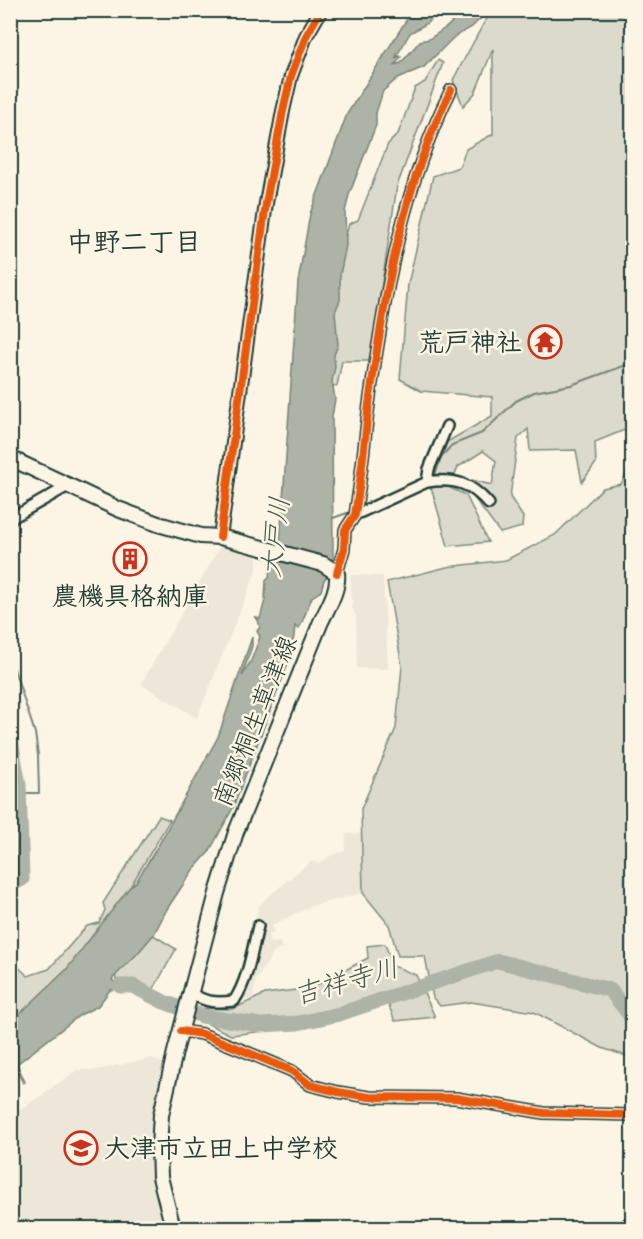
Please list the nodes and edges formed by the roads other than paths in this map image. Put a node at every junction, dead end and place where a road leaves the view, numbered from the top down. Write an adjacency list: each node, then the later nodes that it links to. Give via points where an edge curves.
1 (321, 10): 10 (street, via 298,56 283,111 266,203)
2 (452, 90): 8 (street, via 436,121 401,222 371,391)
3 (447, 426): 5 (street)
4 (10, 458): 6 (main road)
5 (427, 482): 7 (street, via 462,483 478,491); 8 (street)
6 (68, 486): 9 (street); 10 (main road, via 158,524)
7 (489, 504)
8 (356, 512): 11 (street, via 345,531 344,549)
9 (10, 519)
10 (220, 537): 11 (main road)
11 (334, 570): 13 (main road, 南郷桐生草津線, via 338,582 335,591 236,832)
12 (258, 926): 13 (street, via 234,1001 203,1001)
13 (190, 995): 14 (main road, 南郷桐生草津線)
14 (181, 1031): 15 (street, via 202,1034 292,1071 310,1084 338,1092 369,1097 456,1098 544,1113); 17 (main road, 南郷桐生草津線, via 161,1115 159,1147 160,1176)
15 (633, 1115)
16 (633, 1220): 18 (street)
17 (173, 1228)
18 (623, 1228)

